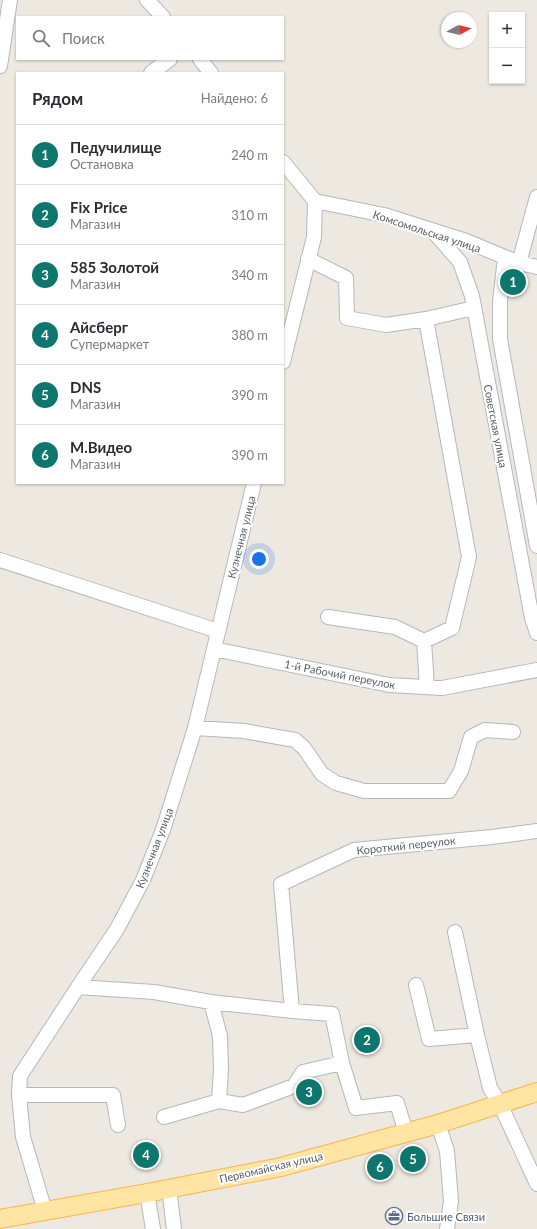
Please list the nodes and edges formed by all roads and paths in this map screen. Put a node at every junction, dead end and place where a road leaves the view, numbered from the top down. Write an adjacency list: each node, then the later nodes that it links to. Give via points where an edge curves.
1 (10, 0): 6 (street)
2 (147, 0): 3 (street)
3 (162, 16)
4 (169, 60): 7 (street)
5 (201, 60): 8 (street)
6 (0, 66)
7 (152, 72)
8 (210, 72)
9 (284, 163): 11 (street)
10 (537, 197): 15 (street)
11 (315, 201): 12 (street, Комсомольская улица, via 384,216); 14 (street, via 314,237)
12 (432, 230): 13 (street, Комсомольская улица); 17 (street, Советская улица, via 460,262)
13 (505, 258): 15 (street, Комсомольская улица); 21 (street, Советская улица, via 500,301 500,339)
14 (308, 259): 18 (street, via 346,278 347,318 386,325); 19 (street)
15 (519, 263): 16 (street, Комсомольская улица)
16 (537, 267)
17 (474, 308): 18 (street); 25 (street, Советская улица, via 532,618)
18 (426, 319): 26 (street, via 469,557 452,628)
19 (284, 358)
20 (254, 484): 24 (street, Кузнечная улица)
21 (537, 546)
22 (0, 560): 24 (street)
23 (328, 618): 26 (street, via 395,627)
24 (218, 631): 27 (street, Кузнечная улица)
25 (537, 633)
26 (424, 641): 29 (street)
27 (214, 649): 29 (street, 1-й Рабочий переулок, via 388,685); 30 (street, Кузнечная улица)
28 (537, 670): 29 (street, 1-й Рабочий переулок, via 442,688)
29 (427, 687)
30 (194, 728): 31 (street, via 244,731 295,740 304,748 322,774 336,783 364,791 449,791 461,771 471,737 485,730); 35 (street, Кузнечная улица, via 162,830 143,880 117,930)
31 (513, 732)
32 (537, 831): 37 (street, Короткий переулок, via 354,850 281,884)
33 (455, 932): 38 (street)
34 (416, 985): 38 (street, via 429,1039)
35 (78, 987): 36 (street, via 154,992); 41 (street, Кузнечная улица, via 20,1076)
36 (211, 1002): 37 (street); 42 (street, via 220,1036)
37 (292, 1011): 39 (street, via 332,1014)
38 (477, 1035): 43 (street, via 490,1088)
39 (342, 1063): 42 (street, via 302,1072 294,1086 242,1105); 47 (street, via 356,1108 397,1103)
40 (537, 1092): 43 (main road, Первомайская улица)
41 (19, 1094): 46 (street, via 113,1094); 51 (street, Кузнечная улица, via 23,1137)
42 (220, 1101): 44 (street)
43 (500, 1104): 45 (main road, Первомайская улица); 48 (street)
44 (164, 1117)
45 (438, 1124): 47 (main road, Первомайская улица); 55 (street, via 447,1151 451,1202)
46 (118, 1126)
47 (406, 1133): 49 (main road, Первомайская улица, via 282,1167)
48 (537, 1184)
49 (169, 1188): 50 (main road, Первомайская улица); 54 (street)
50 (147, 1193): 51 (main road, Первомайская улица); 53 (street)
51 (45, 1211): 52 (main road, Первомайская улица)
52 (0, 1219)
53 (153, 1229)
54 (174, 1229)
55 (447, 1229)

